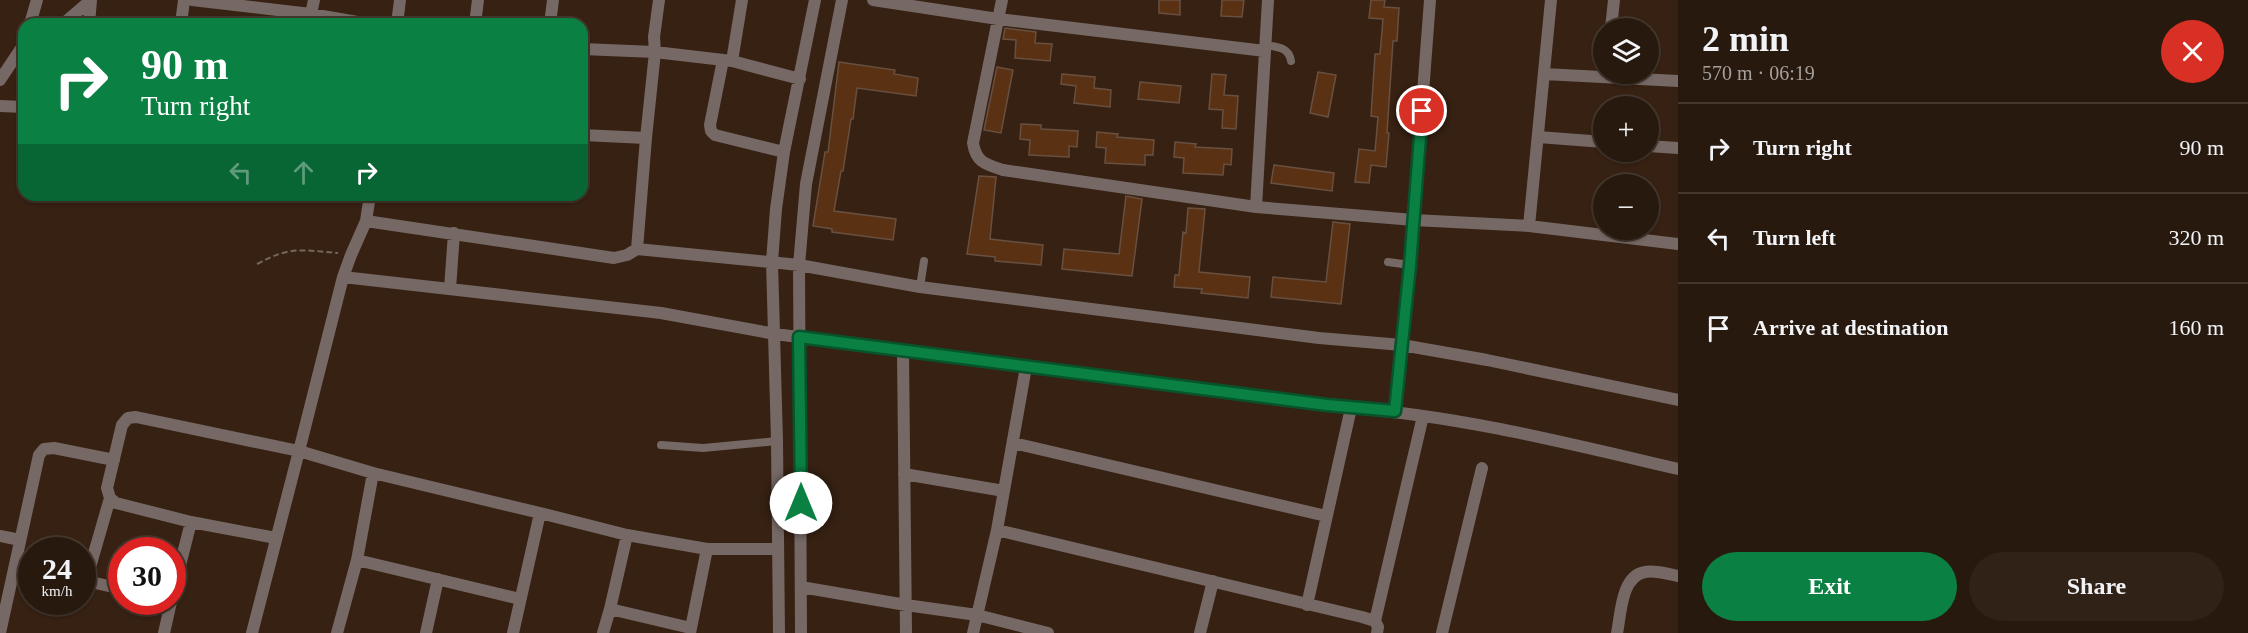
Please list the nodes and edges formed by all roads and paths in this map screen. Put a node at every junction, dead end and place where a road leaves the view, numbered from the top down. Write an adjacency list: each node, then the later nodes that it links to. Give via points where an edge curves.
1 (37, 0): 20 (street)
2 (91, 0): 21 (street); 22 (street)
3 (184, 0): 23 (street)
4 (192, 0): 19 (street)
5 (314, 0): 19 (street)
6 (400, 0): 25 (street)
7 (478, 0): 26 (street)
8 (553, 0): 27 (street)
9 (659, 0): 32 (street)
10 (742, 0): 34 (street)
11 (815, 0): 38 (street)
12 (842, 0): 64 (street, via 806,184)
13 (873, 0): 29 (street)
14 (1002, 0): 29 (street)
15 (1268, 0): 30 (street)
16 (1430, 0): 53 (street)
17 (1551, 0): 36 (street)
18 (1614, 0): 28 (street)
19 (311, 14): 24 (street)
20 (32, 18)
21 (70, 18)
22 (90, 18)
23 (182, 18)
24 (334, 18)
25 (397, 18)
26 (476, 18)
27 (551, 18)
28 (1612, 18)
29 (998, 19): 30 (street, via 1137,41); 52 (street, via 973,142 975,155 986,165)
30 (1265, 48): 35 (lane, via 1286,49); 52 (street)
31 (588, 49): 32 (street)
32 (655, 52): 34 (street); 46 (street)
33 (18, 53): 40 (street)
34 (728, 60): 38 (street); 50 (street, via 711,131)
35 (1291, 61)
36 (1544, 74): 37 (street); 45 (street)
37 (1593, 75)
38 (800, 79): 50 (street)
39 (1659, 79): 41 (street)
40 (0, 80)
41 (1678, 81)
42 (0, 106): 43 (street)
43 (18, 107)
44 (588, 135): 46 (street)
45 (1538, 137): 47 (street); 55 (street)
46 (645, 138): 58 (street)
47 (1593, 141)
48 (1659, 147): 49 (street)
49 (1678, 148)
50 (784, 153): 61 (street)
51 (369, 201): 54 (street)
52 (1256, 207): 53 (street)
53 (1414, 220): 55 (street); 65 (street)
54 (366, 221): 56 (street); 59 (street)
55 (1529, 226): 57 (street)
56 (454, 233): 58 (street, via 614,258); 68 (street)
57 (1678, 244)
58 (637, 249): 61 (street)
59 (351, 255): 63 (path, via 294,249); 66 (street)
60 (924, 261): 67 (lane)
61 (772, 262): 64 (street); 69 (street)
62 (1388, 262): 65 (lane)
63 (257, 264)
64 (799, 265): 67 (street); 70 (street)
65 (1410, 265): 71 (street)
66 (344, 277): 68 (street); 81 (street)
67 (920, 287): 71 (street)
68 (450, 289): 69 (street, via 661,313)
69 (775, 334): 70 (street); 78 (street)
70 (799, 337): 72 (street); 109 (street)
71 (1402, 345): 74 (street); 76 (street)
72 (903, 352): 73 (street); 86 (street)
73 (1026, 367): 75 (street); 79 (street)
74 (1678, 400)
75 (1351, 408): 76 (street); 90 (street)
76 (1395, 411): 77 (street)
77 (1423, 416): 84 (street); 116 (street)
78 (777, 441): 80 (lane, via 703,448); 101 (street)
79 (1013, 443): 87 (street); 90 (street)
80 (661, 445)
81 (299, 451): 82 (street, via 136,417 128,418 122,425); 85 (street); 96 (street)
82 (114, 460): 88 (street, via 107,488); 95 (street, via 44,449 39,455)
83 (1482, 468): 131 (street)
84 (1678, 469)
85 (373, 473): 89 (street); 103 (street)
86 (904, 474): 87 (street); 111 (street)
87 (1004, 491): 92 (street)
88 (110, 498): 91 (street, via 116,503); 99 (street)
89 (540, 513): 93 (street); 110 (street)
90 (1326, 516): 112 (street)
91 (191, 522): 96 (street); 98 (street)
92 (997, 530): 108 (street); 115 (street)
93 (627, 535): 100 (street); 113 (street)
94 (0, 536): 97 (street)
95 (21, 537)
96 (276, 538): 118 (street)
97 (18, 540)
98 (186, 542)
99 (96, 543)
100 (707, 549): 101 (street); 117 (street)
101 (777, 549): 125 (street)
102 (18, 550): 104 (street)
103 (357, 560): 107 (street); 121 (street)
104 (15, 565): 105 (street); 119 (street)
105 (18, 566)
106 (1678, 576): 132 (street, via 1646,571 1633,576 1626,587)
107 (438, 579): 110 (street); 122 (street)
108 (1212, 581): 112 (street); 130 (street)
109 (801, 587): 111 (street); 126 (street)
110 (520, 599): 123 (street)
111 (906, 605): 115 (street); 127 (street)
112 (1307, 605): 116 (street)
113 (610, 609): 117 (street); 124 (street)
114 (168, 615): 120 (street)
115 (977, 615): 128 (street); 129 (street)
116 (1376, 627)
117 (690, 631)
118 (255, 632)
119 (0, 633)
120 (164, 633)
121 (337, 633)
122 (426, 633)
123 (513, 633)
124 (603, 633)
125 (779, 633)
126 (801, 633)
127 (906, 633)
128 (973, 633)
129 (1048, 633)
130 (1200, 633)
131 (1442, 633)
132 (1617, 633)

